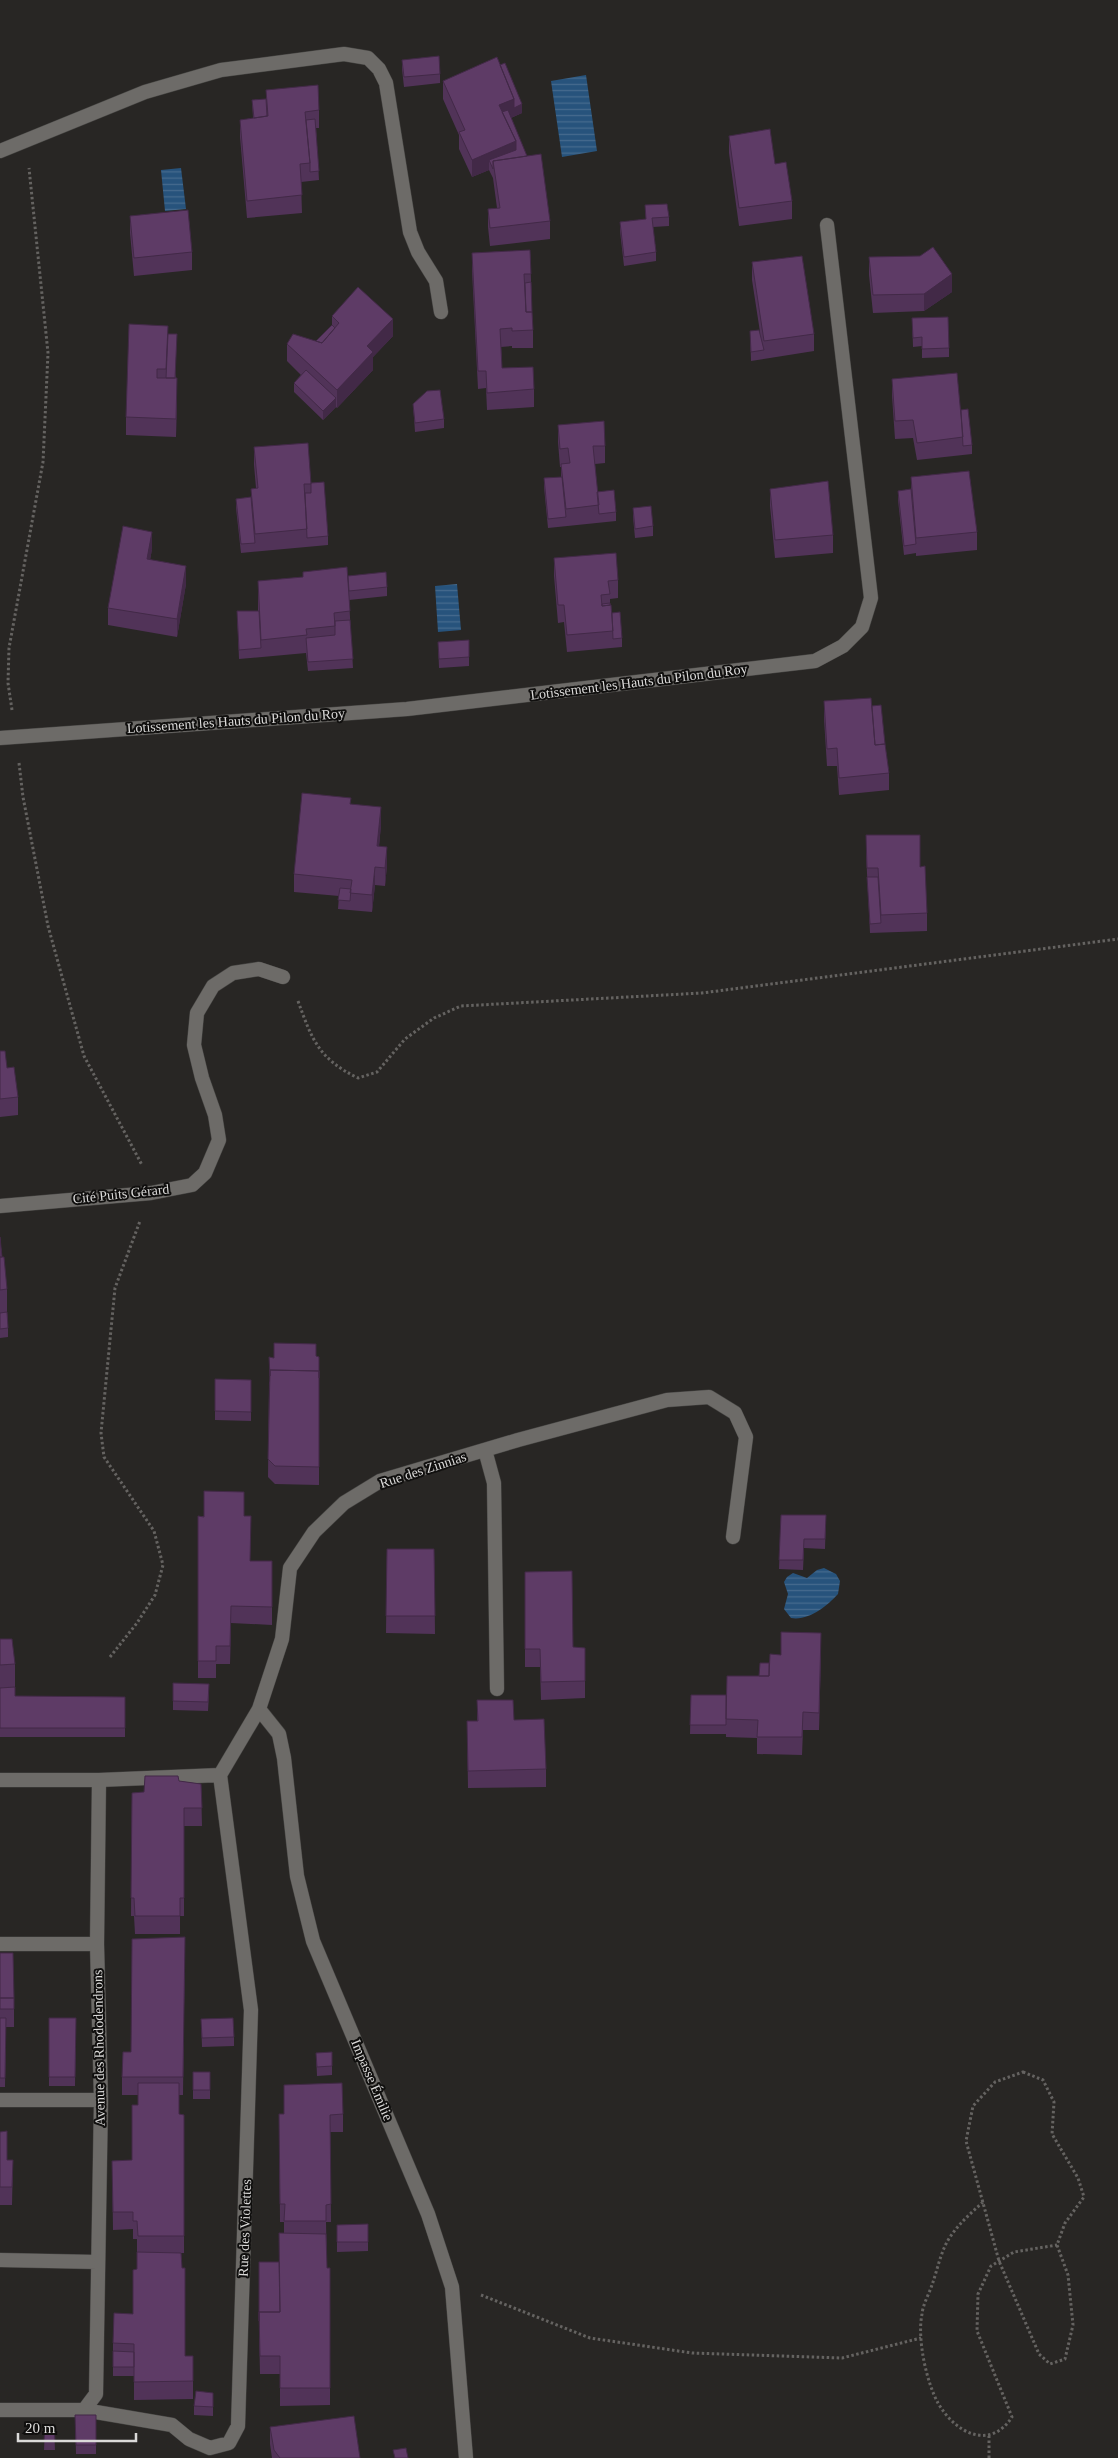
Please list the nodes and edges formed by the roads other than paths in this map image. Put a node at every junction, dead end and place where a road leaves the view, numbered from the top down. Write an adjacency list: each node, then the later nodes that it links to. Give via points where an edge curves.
1 (0, 151): 3 (street, via 145,92 221,70 344,54 368,58 386,82 410,232 436,281)
2 (827, 225): 4 (street, Lotissement les Hauts du Pilon du Roy, via 871,598 862,627 843,646 815,662 407,709)
3 (441, 312)
4 (0, 738)
5 (283, 977): 6 (street, Cité Puits Gérard, via 259,969 233,973 213,986 197,1013 194,1045 219,1140 205,1173 192,1185 150,1193)
6 (0, 1206)
7 (485, 1450): 8 (street, Rue des Zinnias, via 667,1400 709,1396 736,1413 746,1437); 9 (street, via 494,1483); 10 (street, Rue des Zinnias, via 380,1481 344,1503 314,1532 290,1568 282,1639)
8 (733, 1537)
9 (497, 1689)
10 (259, 1709): 11 (street, Rue des Zinnias); 22 (street, Impasse Émilie, via 279,1734 297,1876 313,1941 428,2214 452,2287)
11 (220, 1775): 13 (street); 21 (street, Rue des Violettes, via 251,2010 238,2426 229,2443 210,2448 189,2439 172,2425)
12 (0, 1780): 13 (street)
13 (99, 1780): 15 (street, Avenue des Rhododendrons)
14 (0, 1944): 15 (street)
15 (97, 1944): 17 (street, Avenue des Rhododendrons)
16 (0, 2100): 17 (street)
17 (101, 2100): 19 (street, Avenue des Rhododendrons)
18 (0, 2260): 19 (street)
19 (97, 2262): 21 (street, Avenue des Rhododendrons, via 96,2394)
20 (0, 2410): 21 (street, Rue des Violettes)
21 (84, 2410)
22 (466, 2458)

